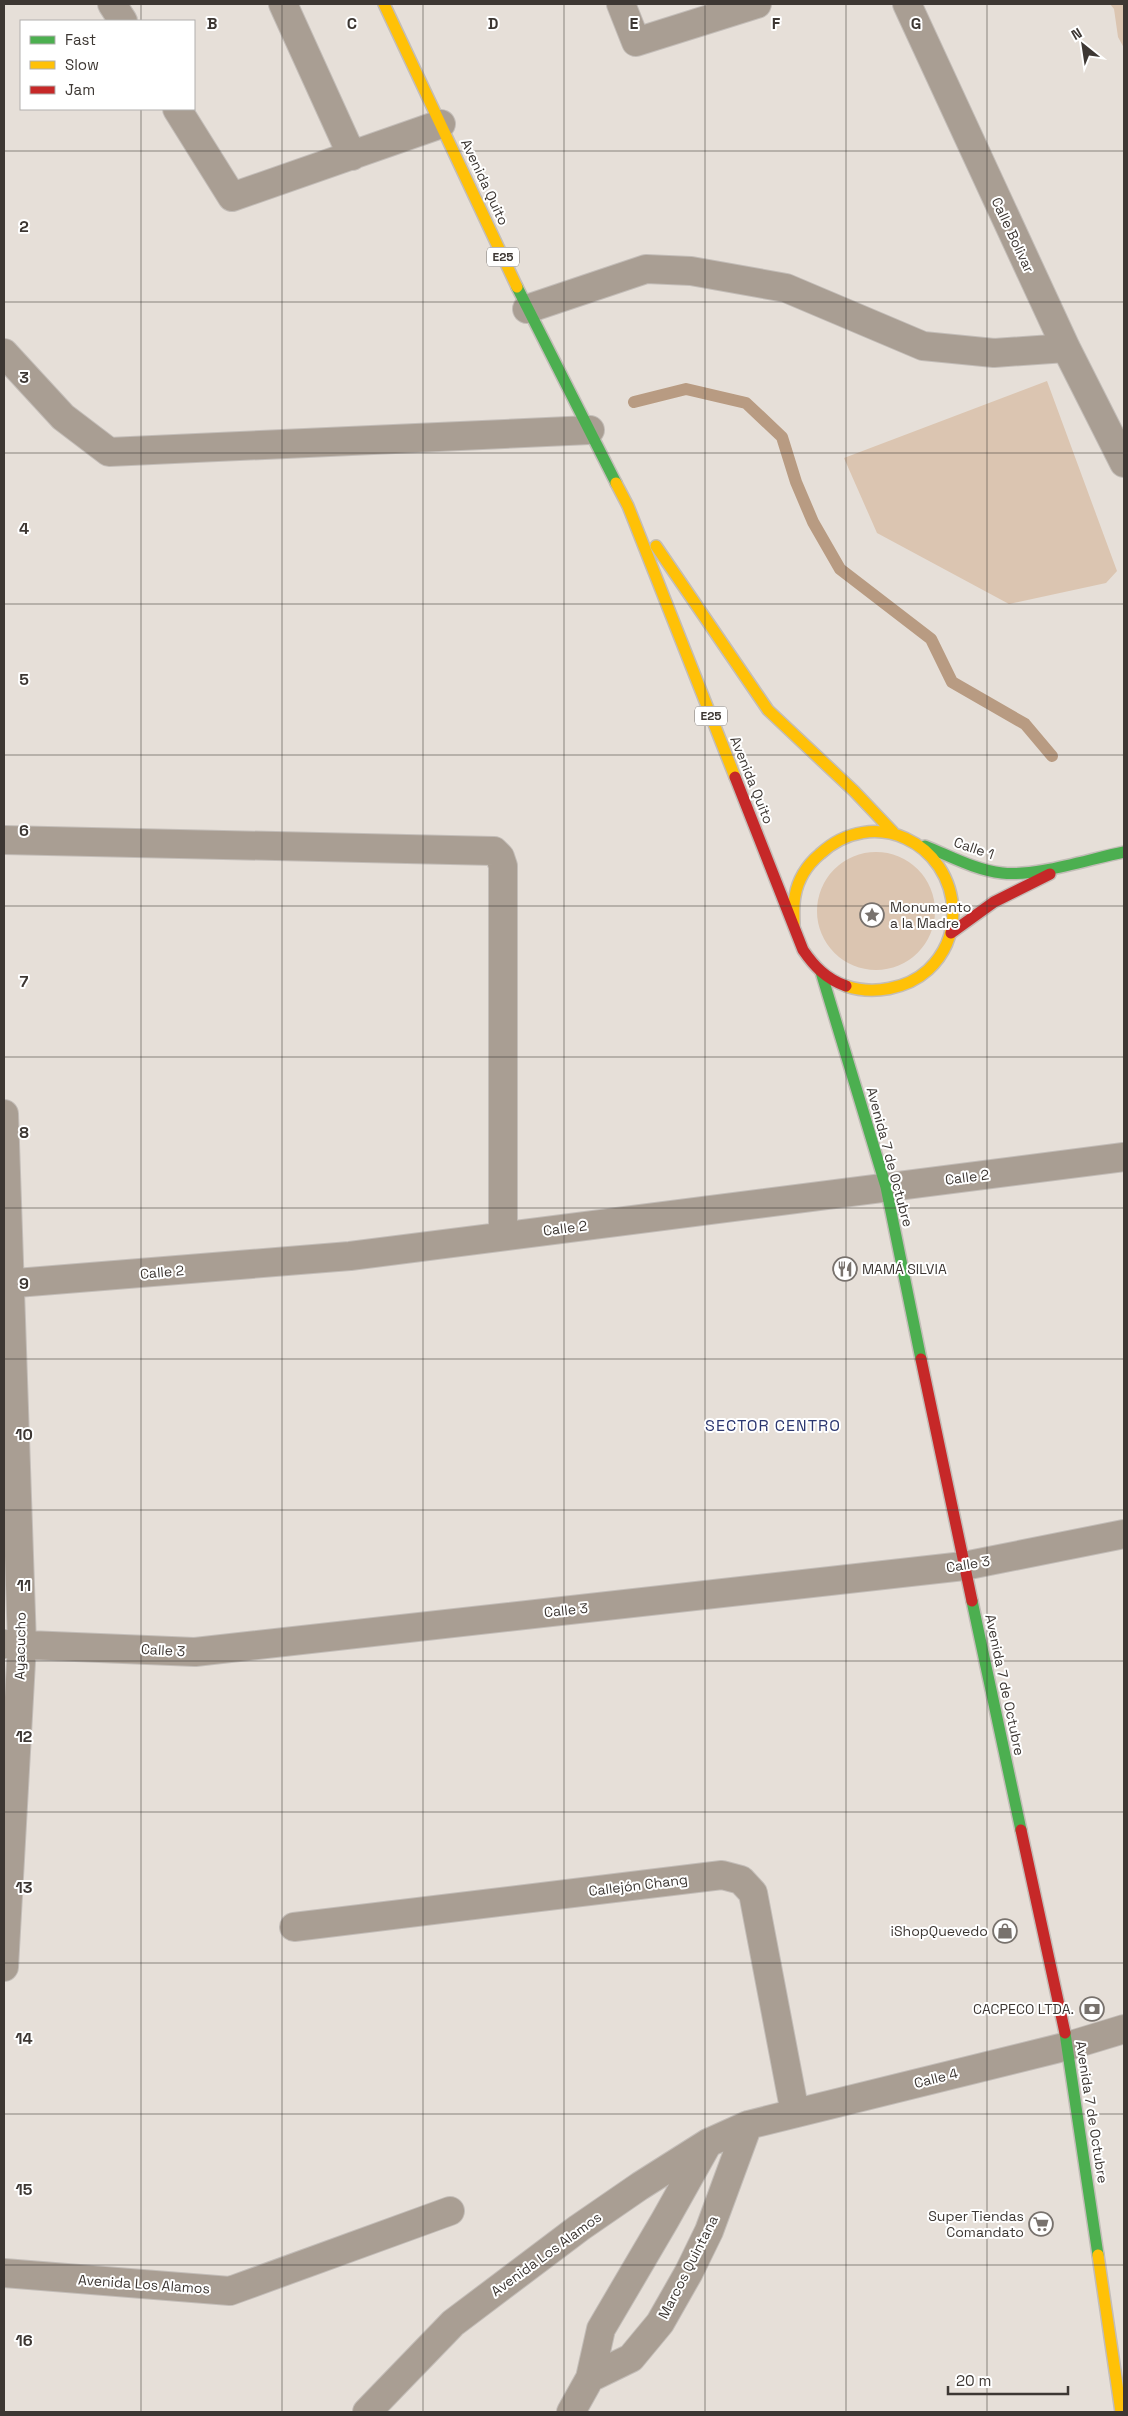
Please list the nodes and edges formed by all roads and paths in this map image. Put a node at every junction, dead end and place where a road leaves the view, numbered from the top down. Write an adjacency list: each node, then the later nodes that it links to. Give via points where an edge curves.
1 (112, 4): 7 (street)
2 (283, 4): 10 (street)
3 (384, 4): 9 (main road, Avenida Quito / E25)
4 (621, 4): 5 (street, via 636,42)
5 (758, 4)
6 (907, 4): 12 (street, Calle Bolivar)
7 (122, 20)
8 (178, 110): 10 (street, via 232,197)
9 (441, 124): 10 (street); 11 (main road, Avenida Quito / E25)
10 (352, 156)
11 (528, 309): 12 (street, via 646,269 691,271 786,288 923,346 994,353); 14 (main road, Avenida Quito / E25)
12 (1066, 348): 15 (street, Calle Bolivar)
13 (4, 353): 14 (street, via 63,417 109,452)
14 (590, 430): 16 (main road, Avenida Quito / E25)
15 (1124, 463)
16 (628, 506): 17 (main road, Avenida Quito / E25, via 768,710); 22 (main road, Avenida Quito / E25)
17 (893, 832): 19 (main road, E25); 22 (main road, E25, via 868,830 842,837 820,850 803,872 794,898)
18 (4, 840): 29 (street, via 494,851 503,866)
19 (917, 842): 21 (main road, Calle 1 / E25, via 975,867 1003,872 1041,870); 23 (main road, E25, via 936,859 950,882 955,907)
20 (1124, 852): 21 (main road, Calle 1 / E25)
21 (1081, 860): 23 (main road, Calle 1 / E25, via 994,902)
22 (794, 926): 24 (main road, E25, via 804,951)
23 (951, 933): 24 (main road, E25, via 940,956 922,975 900,987 872,992 845,987)
24 (821, 972): 28 (main road, Avenida 7 de Octubre)
25 (4, 1114): 26 (street, Ayacucho)
26 (4, 1142): 30 (street, Ayacucho)
27 (1124, 1157): 28 (street, Calle 2)
28 (886, 1187): 29 (street, Calle 2); 32 (main road, Avenida 7 de Octubre)
29 (503, 1236): 30 (street, Calle 2, via 350,1256)
30 (7, 1284): 33 (street, Ayacucho)
31 (1124, 1534): 32 (street, Calle 3)
32 (964, 1566): 33 (street, Calle 3, via 195,1652); 37 (main road, Avenida 7 de Octubre)
33 (13, 1644): 35 (street, Ayacucho)
34 (294, 1927): 38 (street, Callejón Chang, via 722,1875 741,1880 753,1893)
35 (4, 1967)
36 (1124, 2029): 37 (street, Calle 4)
37 (1068, 2046): 38 (street, Calle 4); 46 (main road, Avenida 7 de Octubre)
38 (795, 2113): 39 (street, Calle 4)
39 (748, 2125): 40 (street, Avenida Los Alamos); 43 (street, Marcos Quintana, via 708,2231 660,2323 631,2358)
40 (708, 2143): 43 (street, via 601,2329); 44 (street, Avenida Los Alamos, via 579,2228 453,2323)
41 (450, 2211): 42 (street, Avenida Los Alamos, via 230,2291)
42 (4, 2273)
43 (590, 2378): 45 (street)
44 (368, 2412)
45 (571, 2412)
46 (1121, 2412)

